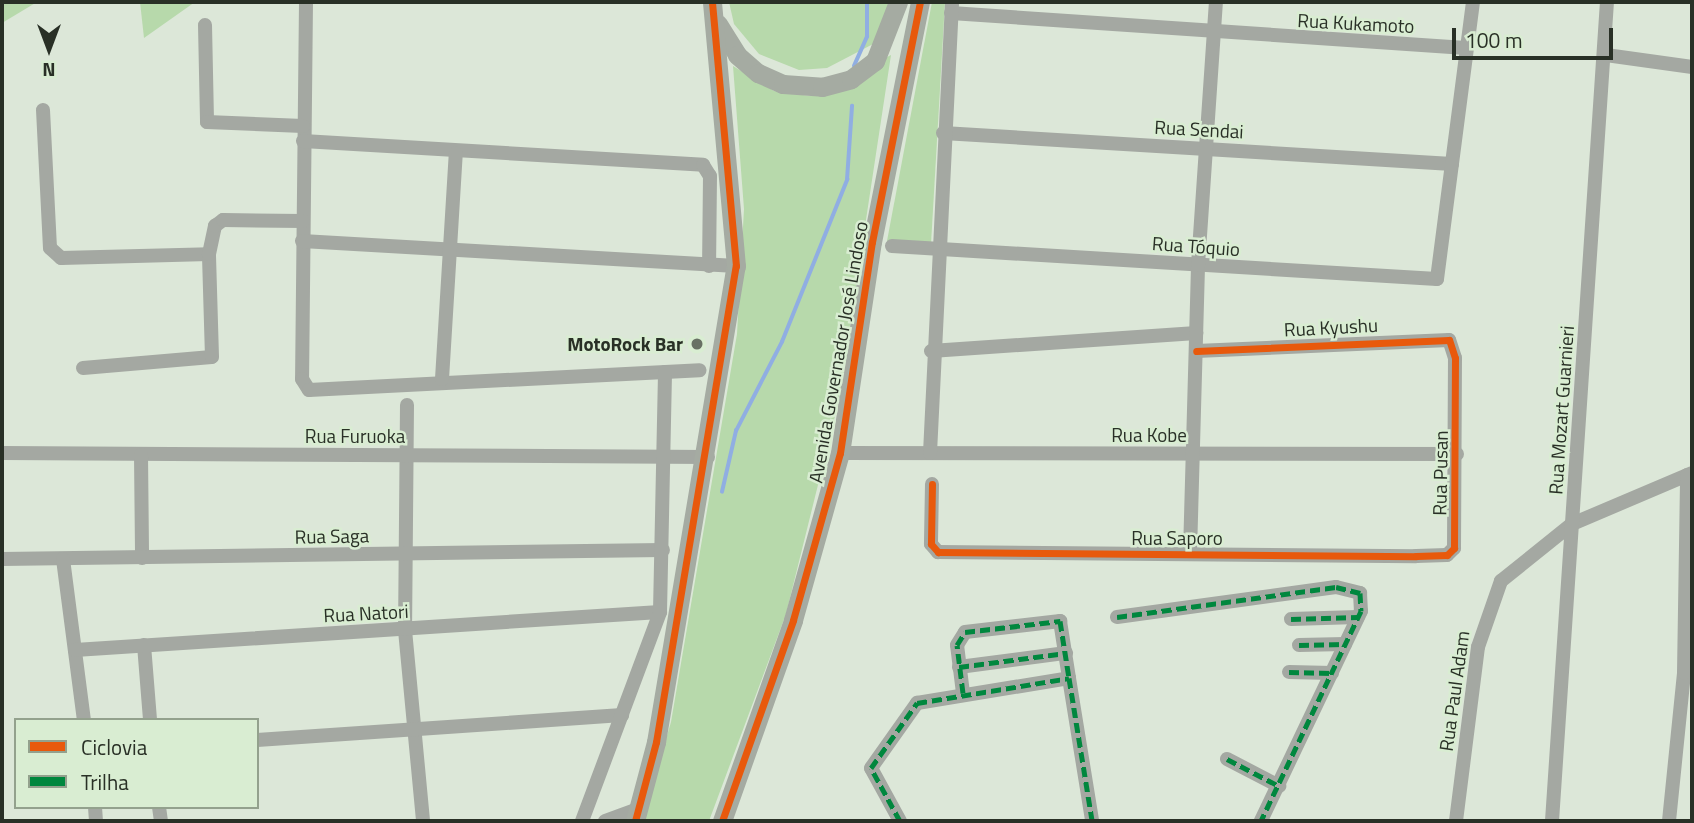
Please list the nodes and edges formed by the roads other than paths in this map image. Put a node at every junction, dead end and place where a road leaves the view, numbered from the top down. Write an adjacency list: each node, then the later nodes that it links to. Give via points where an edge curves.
1 (306, 2): 16 (street)
2 (898, 2): 7 (main road, via 875,61 851,79 814,87 758,73 737,55)
3 (920, 2): 39 (main road, Avenida Governador José Lindoso, via 872,242)
4 (1216, 2): 10 (street)
5 (1473, 2): 11 (street)
6 (1608, 2): 12 (street, Rua Mozart Guarnieri)
7 (712, 4): 28 (main road)
8 (952, 7): 10 (street, Rua Kukamoto); 15 (street)
9 (205, 25): 16 (street, via 206,122)
10 (1214, 33): 11 (street, Rua Kukamoto); 17 (street)
11 (1466, 48): 19 (street)
12 (1606, 55): 13 (street); 49 (street, Rua Mozart Guarnieri)
13 (1692, 66)
14 (43, 110): 25 (street, via 50,248 61,258)
15 (943, 133): 17 (street, Rua Sendai); 24 (street)
16 (303, 134): 18 (street); 20 (street)
17 (1206, 148): 19 (street, Rua Sendai); 26 (street)
18 (456, 153): 23 (street); 27 (street, via 703,165 710,176)
19 (1452, 164): 26 (street, Rua Tóquio, via 1443,265 1431,281)
20 (303, 221): 21 (street); 25 (street, via 222,220)
21 (302, 240): 23 (street); 36 (street, via 302,380 317,391)
22 (892, 246): 24 (street, Rua Tóquio)
23 (451, 248): 27 (street); 36 (street)
24 (936, 249): 26 (street, Rua Tóquio); 30 (street)
25 (209, 254): 33 (street, via 212,357)
26 (1198, 265): 29 (street)
27 (709, 266): 28 (street)
28 (736, 266): 46 (main road)
29 (1196, 333): 30 (street); 31 (street)
30 (931, 351): 40 (street)
31 (1195, 351): 32 (street, Rua Kyushu, via 1436,337 1450,340); 41 (street)
32 (1455, 358): 42 (street, Rua Pusan)
33 (83, 368)
34 (699, 370): 35 (street)
35 (665, 372): 36 (street); 45 (street)
36 (442, 380)
37 (407, 405): 44 (street)
38 (2, 453): 43 (street, Rua Furuoka)
39 (840, 453): 40 (street, Rua Kobe); 84 (main road, Avenida Governador José Lindoso, via 793,621)
40 (930, 453): 41 (street, Rua Kobe)
41 (1191, 454): 42 (street, Rua Kobe); 51 (street)
42 (1457, 454): 53 (street, Rua Pusan, via 1454,548 1447,555)
43 (141, 455): 44 (street, Rua Furuoka); 54 (street)
44 (404, 455): 45 (street, Rua Furuoka); 52 (street)
45 (665, 457): 46 (street, Rua Furuoka); 50 (street)
46 (708, 457): 79 (main road)
47 (1690, 474): 49 (street, Rua Paul Adam); 89 (street, via 1684,673)
48 (932, 484): 51 (street, Rua Saporo, via 931,544 938,552)
49 (1572, 524): 87 (street, Rua Paul Adam, via 1516,564 1486,612); 88 (street, Rua Mozart Guarnieri)
50 (663, 550): 52 (street, Rua Saga); 57 (street)
51 (1190, 554): 53 (street, Rua Saporo)
52 (405, 555): 54 (street, Rua Saga); 61 (street)
53 (1416, 556)
54 (142, 558): 56 (street, Rua Saga)
55 (2, 559): 56 (street, Rua Saga)
56 (63, 559): 65 (street)
57 (660, 612): 61 (street, Rua Natori); 72 (street)
58 (1117, 617): 59 (street, via 1350,587 1363,602)
59 (1358, 617): 60 (street); 62 (street)
60 (1291, 619)
61 (405, 630): 63 (street, Rua Natori); 75 (street)
62 (1345, 644): 64 (street); 69 (street)
63 (144, 645): 65 (street, Rua Natori); 74 (street)
64 (1299, 645)
65 (75, 650): 73 (street)
66 (1066, 653): 67 (street); 67 (street, via 1060,621 977,631 959,636); 70 (street)
67 (959, 667): 71 (street)
68 (1289, 672): 69 (street)
69 (1332, 673): 78 (street)
70 (1069, 678): 71 (street); 80 (street)
71 (963, 693): 85 (street, via 917,703 874,759 874,775)
72 (622, 715): 75 (street); 82 (street)
73 (84, 718)
74 (150, 718)
75 (414, 731): 76 (street); 81 (street)
76 (259, 740)
77 (1227, 759): 78 (street)
78 (1279, 786): 86 (street)
79 (637, 814): 83 (street)
80 (1092, 820)
81 (423, 821)
82 (582, 821)
83 (606, 821)
84 (722, 821)
85 (900, 821)
86 (1261, 821)
87 (1456, 821)
88 (1552, 821)
89 (1669, 821)

